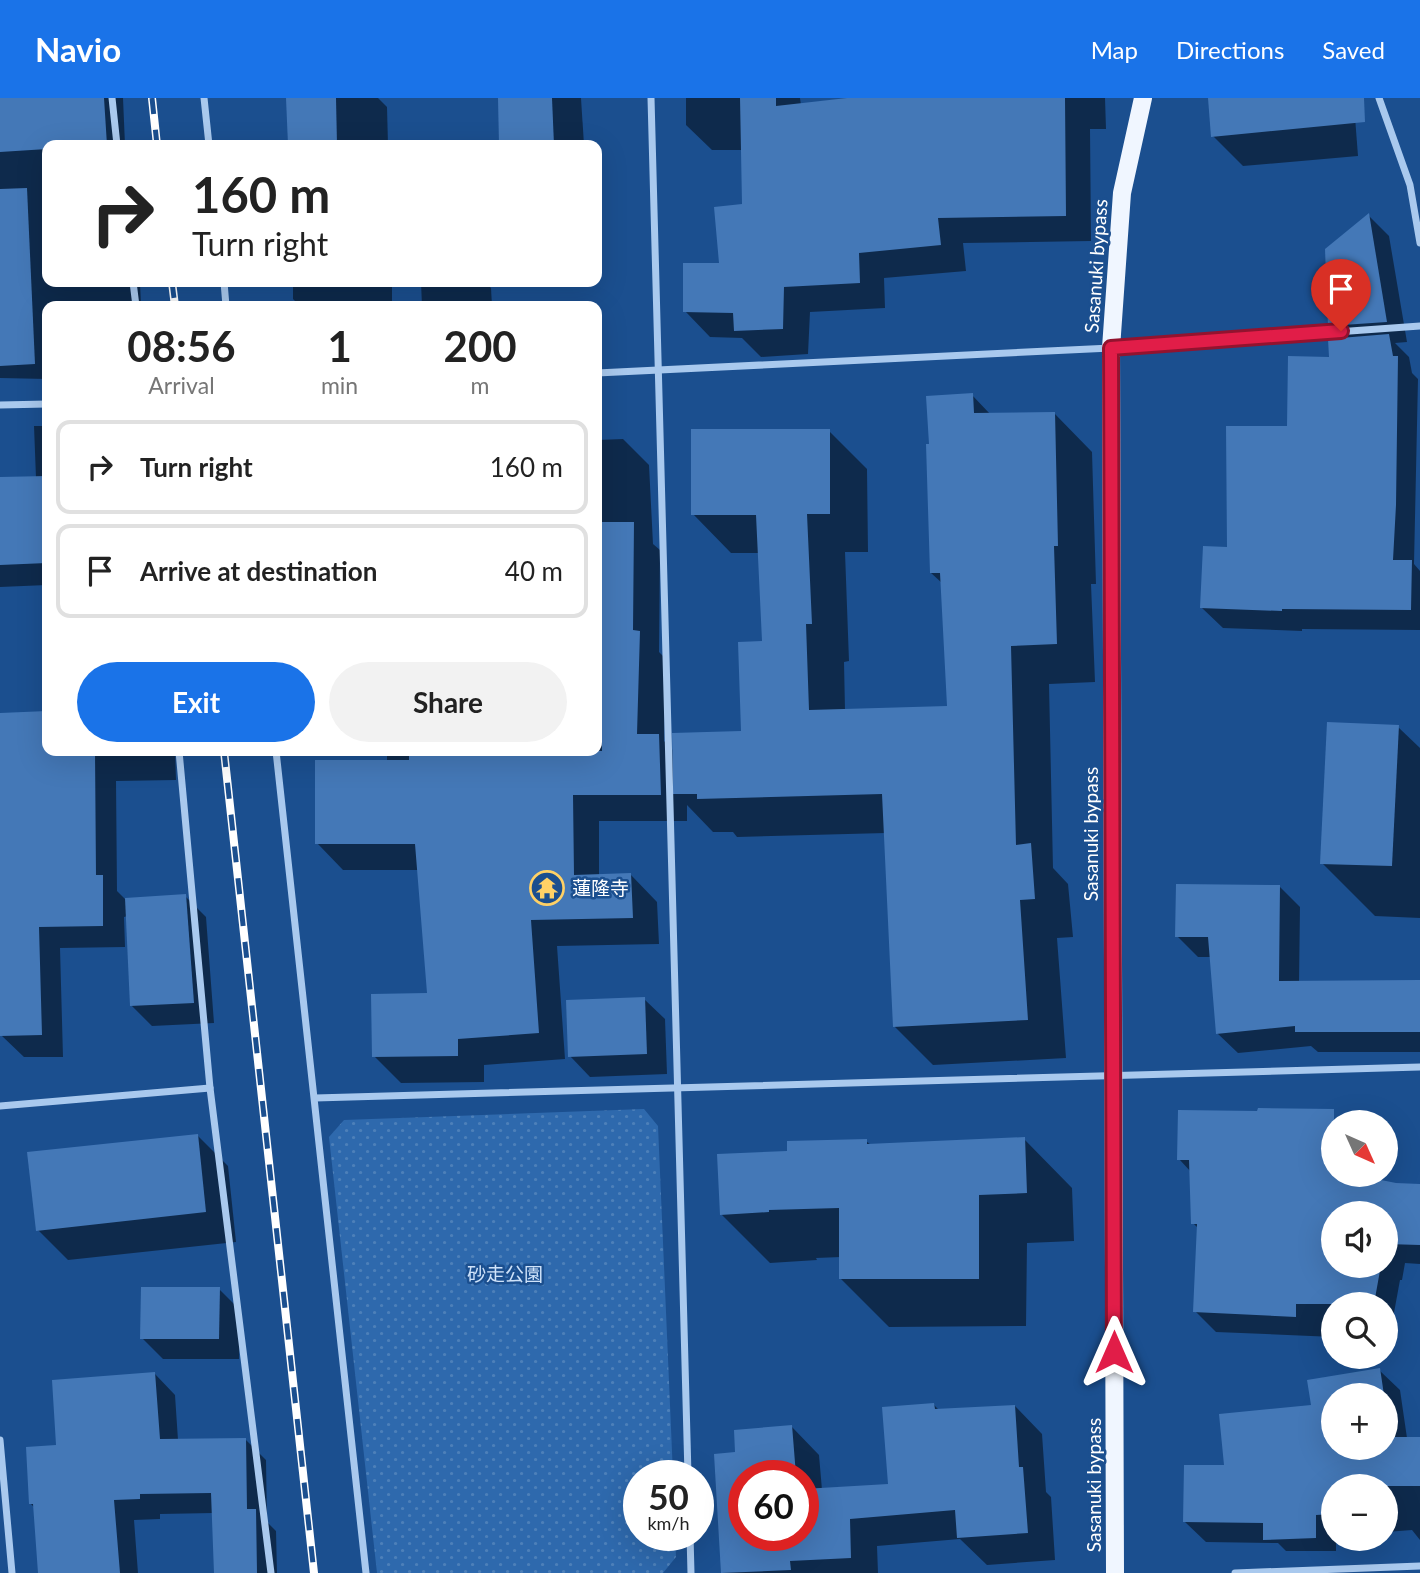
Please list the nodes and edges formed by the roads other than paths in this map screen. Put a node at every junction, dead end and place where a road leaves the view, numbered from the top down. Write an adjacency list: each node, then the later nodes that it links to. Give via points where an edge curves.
1 (112, 98): 6 (street)
2 (204, 98): 7 (street)
3 (651, 98): 11 (street)
4 (1143, 98): 10 (main road, Sasanuki bypass, via 1122,192)
5 (1379, 98): 8 (street, via 1410,185)
6 (116, 140)
7 (208, 140)
8 (1420, 243)
9 (1420, 326): 10 (street)
10 (1111, 348): 11 (street); 18 (main road, Sasanuki bypass)
11 (656, 369): 12 (street); 19 (street)
12 (602, 373)
13 (42, 404): 14 (street)
14 (0, 405)
15 (179, 756): 20 (street)
16 (277, 756): 21 (street)
17 (1420, 1067): 18 (street)
18 (1113, 1075): 19 (street); 31 (main road, Sasanuki bypass)
19 (674, 1087): 21 (street); 24 (street)
20 (210, 1088): 22 (street); 28 (street)
21 (314, 1098): 29 (street)
22 (0, 1106)
23 (0, 1440): 27 (street)
24 (687, 1460)
25 (690, 1551): 30 (street)
26 (1420, 1566): 32 (street)
27 (12, 1573)
28 (271, 1573)
29 (366, 1573)
30 (691, 1573)
31 (1115, 1573)
32 (1235, 1573)

